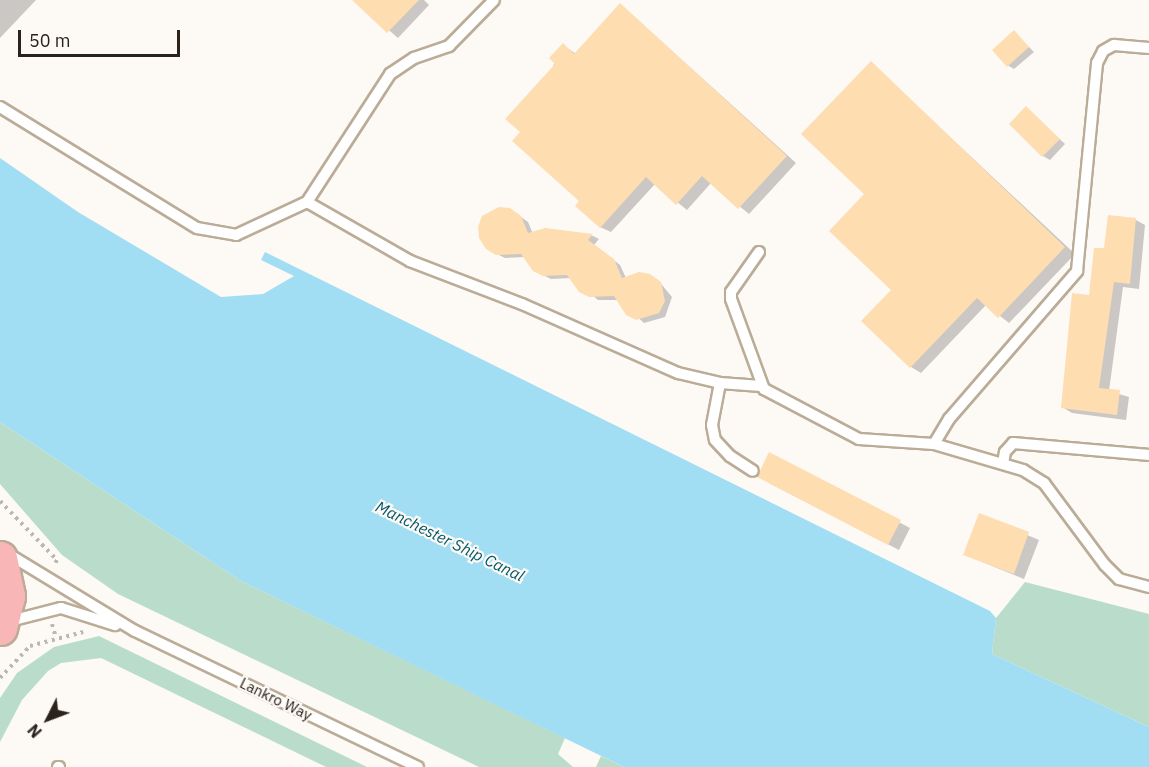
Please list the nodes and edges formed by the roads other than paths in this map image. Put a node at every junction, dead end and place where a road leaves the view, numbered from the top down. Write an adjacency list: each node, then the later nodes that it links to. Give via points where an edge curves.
1 (494, 0): 4 (lane, via 449,46 414,58 390,74)
2 (1149, 48): 8 (lane, via 1114,45 1103,51 1097,63 1077,271 949,419)
3 (0, 107): 4 (lane, via 196,228 236,235)
4 (307, 202): 6 (lane, via 410,261 522,304 678,373)
5 (759, 252): 7 (lane, via 731,292 731,299)
6 (720, 383): 7 (lane); 11 (lane, via 712,425 715,440)
7 (761, 386): 8 (lane, via 859,439)
8 (934, 444): 10 (lane)
9 (1149, 455): 10 (lane, via 1013,443 1005,452)
10 (1003, 464): 14 (lane, via 1044,483 1119,579)
11 (753, 471)
12 (0, 548): 16 (lane, Lankro Way)
13 (0, 558): 15 (main road, via 8,596)
14 (1149, 587)
15 (2, 625): 16 (lane, Lankro Way, via 61,608)
16 (135, 631): 17 (lane, Lankro Way)
17 (418, 767)

